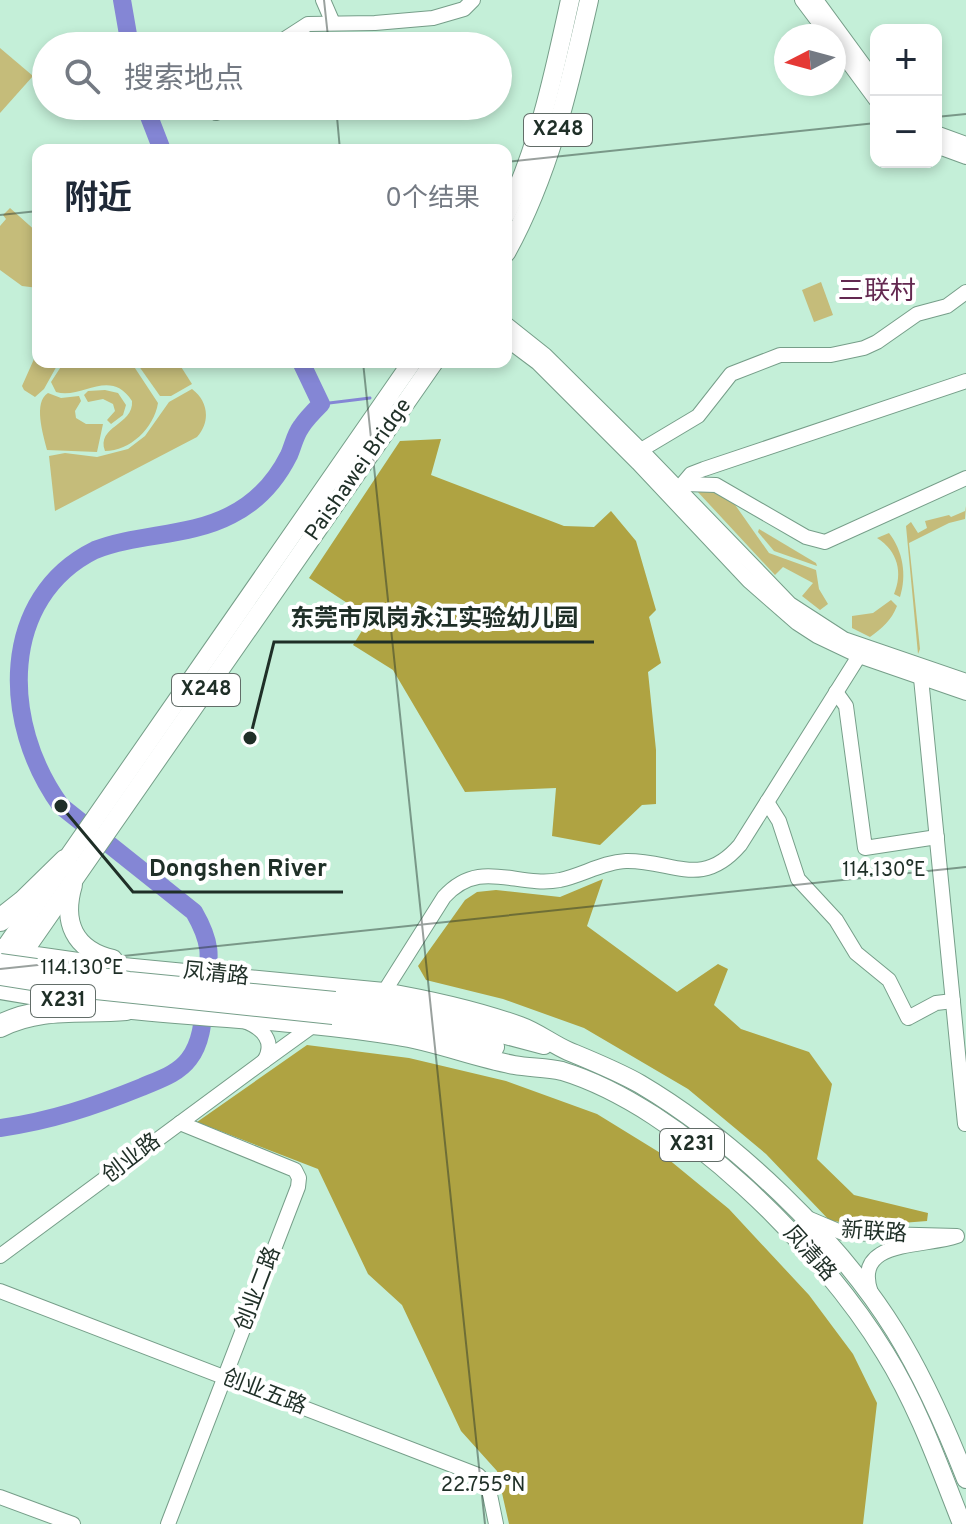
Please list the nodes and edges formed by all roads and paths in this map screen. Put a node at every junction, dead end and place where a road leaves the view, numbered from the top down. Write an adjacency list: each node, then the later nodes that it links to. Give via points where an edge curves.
1 (323, 0): 7 (street)
2 (473, 0): 7 (street, via 464,9 433,18)
3 (570, 0): 17 (main road, X248, via 543,117)
4 (589, 0): 18 (main road, X248, via 556,135)
5 (802, 0): 8 (street)
6 (816, 0): 11 (street)
7 (333, 23): 9 (street)
8 (820, 24)
9 (293, 32)
10 (846, 59): 12 (street)
11 (870, 74)
12 (873, 96)
13 (942, 135): 14 (street)
14 (966, 144)
15 (942, 148): 16 (street)
16 (966, 157)
17 (512, 200)
18 (512, 241)
19 (966, 292): 25 (street, via 947,306 917,314 864,348 831,355 780,355 731,374 698,416)
20 (512, 329): 25 (street)
21 (512, 344): 29 (street, via 538,363 773,603 817,636)
22 (408, 368): 28 (main road, Paishawei Bridge / X248)
23 (430, 368): 28 (main road, Paishawei Bridge / X248)
24 (966, 381): 27 (street, via 704,469)
25 (641, 450): 27 (street)
26 (966, 478): 27 (street, via 825,542 806,537 716,485)
27 (681, 486): 31 (street, via 774,590 808,617 863,647)
28 (276, 574): 36 (main road, X248)
29 (859, 656): 30 (street); 32 (street)
30 (921, 678): 33 (street); 35 (street)
31 (966, 681)
32 (836, 692): 34 (street); 35 (street, via 846,706 865,848)
33 (966, 693)
34 (767, 802): 42 (street, via 732,855 704,870 622,861 552,881 487,875 463,882 444,897); 43 (street, via 779,821 798,879 836,920 856,953 889,980 908,1018 936,1003)
35 (937, 837): 43 (street)
36 (72, 867): 37 (highway); 38 (main road, X248); 39 (main road, via 70,921 76,935 94,953)
37 (0, 920)
38 (5, 955): 39 (main road, 凤清路 / X231); 41 (highway); 44 (main road, 凤清路 / X231, bridge, via 129,981)
39 (131, 966): 42 (main road, 凤清路 / X231)
40 (0, 976): 44 (main road, 凤清路 / X231, bridge, via 77,988)
41 (0, 988): 45 (main road, 凤清路 / X231)
42 (384, 992): 49 (main road, 凤清路 / X231, via 524,1027)
43 (953, 1001): 53 (street)
44 (334, 1008): 49 (main road, 凤清路 / X231, via 422,1013); 51 (main road, 凤清路 / X231, via 516,1053)
45 (126, 1009): 46 (main road, 凤清路 / X231); 47 (highway, via 53,1010)
46 (244, 1021): 48 (main road, 凤清路 / X231); 50 (street, via 267,1038)
47 (0, 1026)
48 (311, 1027): 50 (street, 创业路); 51 (main road, 凤清路 / X231, via 397,1036 512,1065)
49 (566, 1050): 54 (main road, 凤清路 / X231, via 666,1100 746,1163)
50 (264, 1061): 52 (street, 创业路)
51 (560, 1071): 65 (main road, 凤清路 / X231, via 624,1100 684,1138 760,1203 823,1268 894,1369)
52 (180, 1123): 56 (street, 创业路); 59 (street, 创业二路, via 295,1170 299,1178)
53 (965, 1124)
54 (796, 1211): 55 (street, 新联路, via 843,1233); 58 (main road, 凤清路 / X231)
55 (962, 1236): 58 (street, 新联路, via 876,1256 867,1277)
56 (0, 1256)
57 (0, 1291): 59 (street, 创业五路)
58 (874, 1301): 60 (main road, 凤清路 / X231, via 920,1374)
59 (225, 1378): 63 (street, 创业二路); 64 (street, 创业五路, via 478,1475 488,1485)
60 (966, 1479)
61 (0, 1497): 62 (street)
62 (73, 1524)
63 (168, 1524)
64 (496, 1524)
65 (962, 1524)

